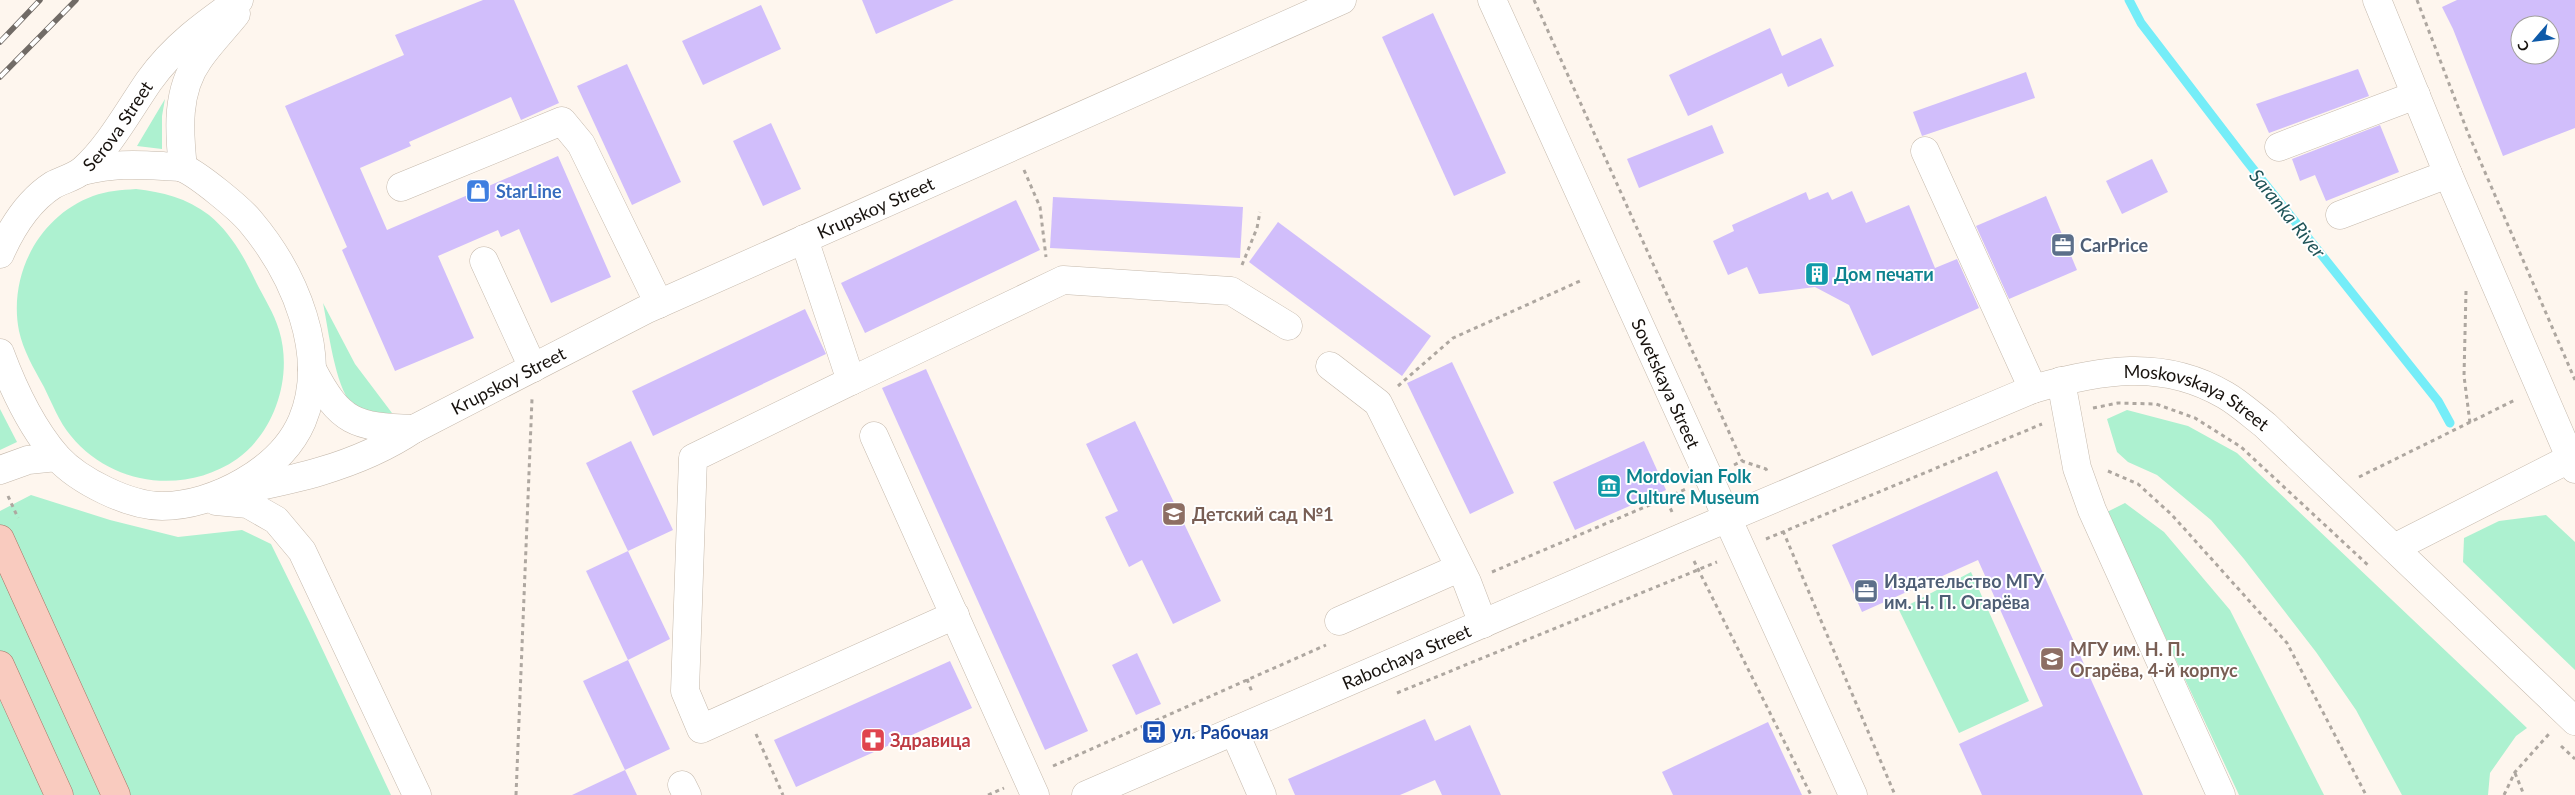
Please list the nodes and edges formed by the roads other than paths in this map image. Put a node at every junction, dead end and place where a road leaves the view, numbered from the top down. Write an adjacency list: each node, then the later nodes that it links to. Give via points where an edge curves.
1 (239, 0): 10 (street, Serova Street, via 187,37 150,80 126,118)
2 (248, 0): 9 (street, via 198,60 182,96 180,136)
3 (1342, 0): 14 (street, Krupskoy Street)
4 (1492, 0): 32 (street, Sovetskaya Street)
5 (2376, 0): 6 (street)
6 (2416, 96): 7 (street); 11 (street)
7 (2279, 147)
8 (1925, 151): 25 (street)
9 (183, 168): 10 (street, via 114,164); 22 (street, via 239,208 265,239 298,301)
10 (82, 171): 15 (street, Serova Street, via 52,186 26,211 9,234)
11 (2448, 174): 13 (street); 29 (street)
12 (401, 187): 17 (street, via 562,121 581,144)
13 (2340, 215)
14 (804, 239): 17 (street, Krupskoy Street); 24 (street)
15 (0, 254)
16 (484, 261): 21 (street)
17 (659, 304): 21 (street, Krupskoy Street)
18 (1288, 326): 24 (street, via 1231,291 1063,280)
19 (0, 353): 28 (street, via 21,400)
20 (1330, 366): 35 (street, via 1378,403)
21 (533, 368): 26 (street, Krupskoy Street)
22 (312, 369): 26 (street, via 324,392 339,411 353,421 374,427); 31 (street, via 308,403 294,437 273,462 251,478)
23 (2061, 380): 25 (street, Moskovskaya Street); 34 (street, Moskovskaya Street, via 2116,370 2155,372 2225,395 2265,425); 49 (street, via 2077,468 2092,510)
24 (851, 381): 36 (street, via 693,458 685,692 701,729)
25 (2033, 389): 32 (street, Moskovskaya Street)
26 (414, 429): 31 (street, Krupskoy Street, via 390,444 344,464 293,480)
27 (874, 436): 36 (street)
28 (57, 457): 30 (street, via 28,460); 31 (street, via 100,487 131,501 162,506)
29 (2573, 461): 34 (street)
30 (0, 470)
31 (213, 496): 44 (street, via 248,504 276,520 302,551)
32 (1727, 520): 38 (street, Rabochaya Street); 48 (street, Sovetskaya Street)
33 (0, 539): 43 (main road)
34 (2394, 548): 40 (street, Moskovskaya Street)
35 (1460, 568): 37 (street); 38 (street)
36 (955, 615): 45 (street)
37 (1339, 621)
38 (1483, 624): 41 (street, Rabochaya Street)
39 (0, 665): 42 (main road)
40 (2575, 721)
41 (1234, 731): 46 (street, Rabochaya Street); 47 (street)
42 (59, 795)
43 (116, 795)
44 (417, 795)
45 (1035, 795)
46 (1086, 795)
47 (1262, 795)
48 (1853, 795)
49 (2221, 795)

